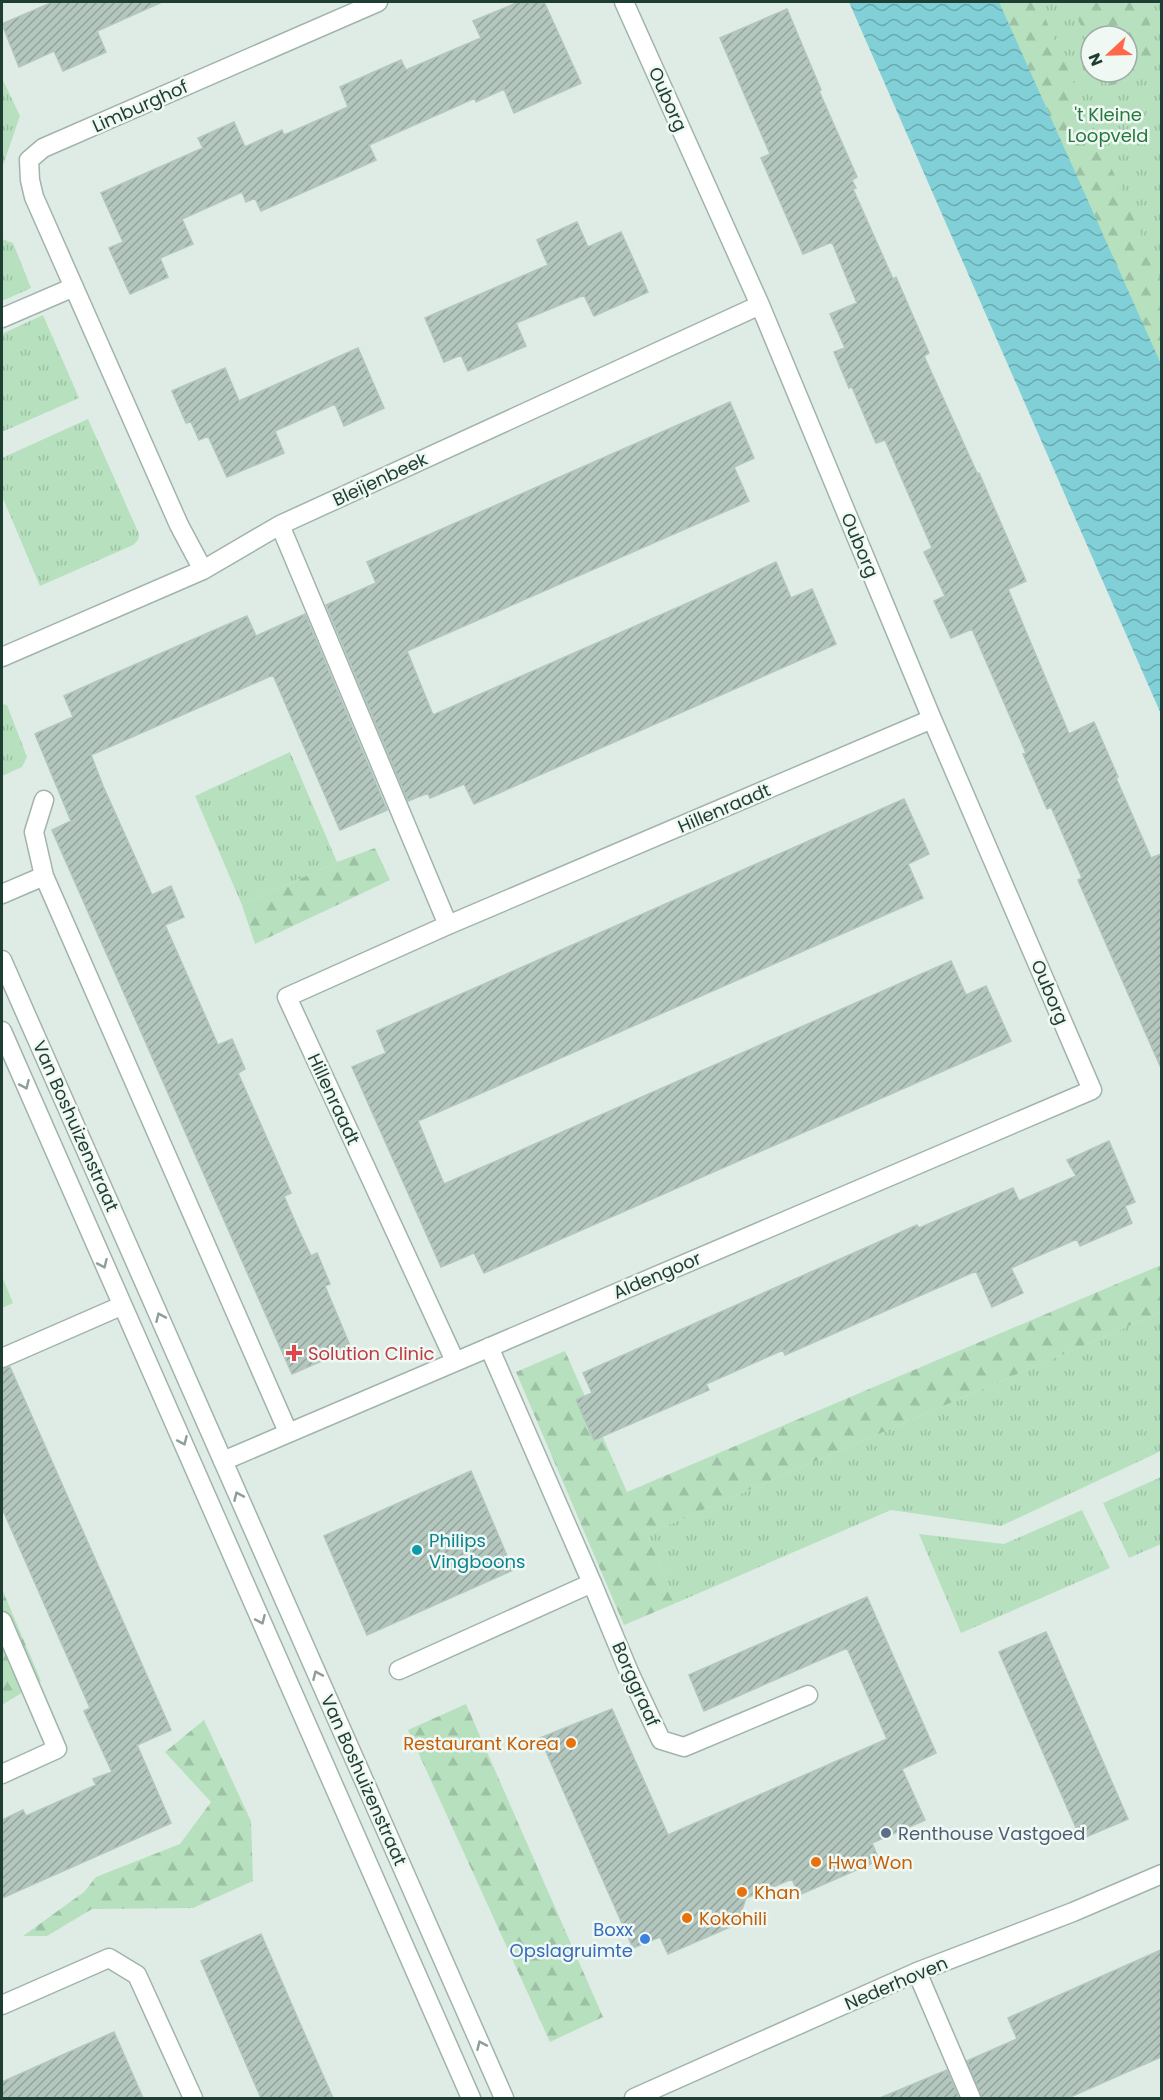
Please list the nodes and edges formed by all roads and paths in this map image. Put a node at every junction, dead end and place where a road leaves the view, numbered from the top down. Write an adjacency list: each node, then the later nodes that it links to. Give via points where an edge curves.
1 (378, 2): 3 (street, Limburghof, via 44,148 29,160 34,197)
2 (624, 2): 4 (street, Ouborg)
3 (74, 287): 5 (street); 7 (street, Limburghof, via 179,525)
4 (760, 305): 6 (street, Bleijenbeek); 9 (street, Ouborg)
5 (2, 318)
6 (280, 525): 7 (street, Bleijenbeek); 13 (street)
7 (203, 570): 8 (street, Bleijenbeek)
8 (2, 657)
9 (932, 719): 13 (street, Hillenraadt); 16 (street, Ouborg)
10 (44, 800): 11 (street, via 34,832)
11 (44, 876): 12 (street); 22 (street)
12 (2, 894)
13 (448, 924): 21 (street, Hillenraadt, via 287,997)
14 (2, 960): 17 (street, Van Boshuizenstraat)
15 (2, 1031): 18 (street, Van Boshuizenstraat, one-way to 18)
16 (1092, 1090): 19 (street, Aldengoor)
17 (149, 1293): 18 (street); 23 (street, Van Boshuizenstraat, one-way to 17)
18 (122, 1305): 20 (street); 24 (street, Van Boshuizenstraat, one-way to 24)
19 (489, 1347): 21 (street, Aldengoor); 25 (street, Borggraaf)
20 (2, 1358)
21 (456, 1361): 22 (street, Aldengoor)
22 (288, 1432): 23 (street, Aldengoor)
23 (223, 1461): 24 (street); 35 (street, Van Boshuizenstraat, one-way to 23)
24 (197, 1472): 34 (street, Van Boshuizenstraat, one-way to 34)
25 (592, 1583): 27 (street); 28 (street, Borggraaf, via 661,1740 684,1747)
26 (2, 1621): 29 (street, via 57,1749)
27 (399, 1670)
28 (808, 1695)
29 (2, 1774)
30 (1161, 1874): 31 (street, Nederhoven)
31 (917, 1972): 36 (street, Nederhoven); 37 (street)
32 (2, 2005): 33 (street, via 109,1958 137,1975)
33 (193, 2098)
34 (471, 2098)
35 (504, 2098)
36 (634, 2098)
37 (971, 2098)

